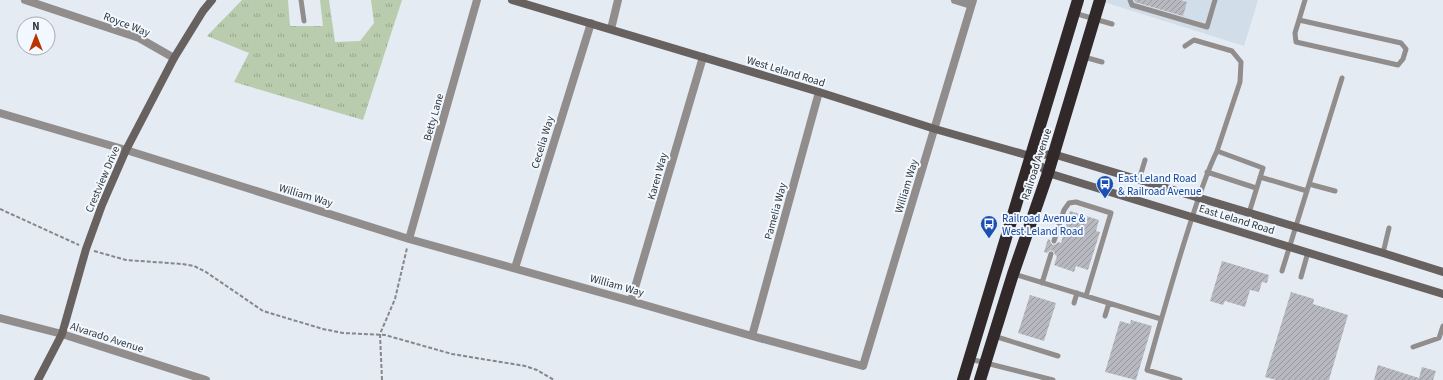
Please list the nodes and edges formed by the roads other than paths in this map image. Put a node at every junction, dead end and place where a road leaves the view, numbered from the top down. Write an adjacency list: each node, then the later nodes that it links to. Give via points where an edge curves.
1 (25, 0): 24 (street, Royce Way, via 139,38)
2 (212, 0): 24 (main road, Crestview Drive)
3 (301, 0): 17 (lane)
4 (477, 0): 48 (street, Betty Lane)
5 (512, 0): 18 (main road, West Leland Road)
6 (618, 0): 20 (street)
7 (955, 0): 13 (street)
8 (1078, 0): 14 (highway, Railroad Avenue)
9 (1100, 0): 15 (highway, Railroad Avenue)
10 (1130, 0): 11 (lane, via 1132,5 1207,27)
11 (1215, 0)
12 (1305, 0): 16 (lane)
13 (972, 2): 29 (street, William Way)
14 (1074, 13): 15 (lane); 33 (highway, Railroad Avenue)
15 (1094, 19): 19 (lane); 22 (highway, Railroad Avenue)
16 (1299, 20): 16 (lane, via 1295,33 1296,42 1398,65 1403,59 1406,49 1401,43)
17 (304, 21)
18 (591, 23): 20 (main road, West Leland Road); 54 (street, Cecelia Way)
19 (1112, 24)
20 (611, 29): 23 (main road, West Leland Road)
21 (1185, 46): 31 (lane, via 1194,40 1232,51 1241,62 1240,82)
22 (1083, 56): 25 (lane); 32 (highway, Railroad Avenue)
23 (703, 57): 27 (main road, West Leland Road); 63 (street, Karen Way)
24 (174, 58): 30 (main road, Crestview Drive)
25 (1102, 62)
26 (1342, 78): 39 (lane)
27 (819, 92): 29 (main road, West Leland Road); 71 (street, Pamelia Way)
28 (0, 113): 30 (street, William Way)
29 (935, 129): 33 (main road, West Leland Road); 71 (street, William Way, via 863,366)
30 (126, 150): 48 (street, William Way); 70 (main road, Crestview Drive, via 86,249)
31 (1217, 151): 35 (lane); 37 (lane, via 1263,168)
32 (1053, 154): 33 (main road, West Leland Road); 36 (highway, Railroad Avenue); 38 (main road, East Leland Road)
33 (1030, 156): 36 (main road, East Leland Road); 75 (highway, Railroad Avenue)
34 (1146, 160): 38 (lane)
35 (1207, 172): 40 (lane); 43 (lane)
36 (1048, 173): 45 (main road, East Leland Road); 57 (highway, Railroad Avenue)
37 (1260, 177): 40 (lane); 41 (lane)
38 (1138, 180): 43 (main road, East Leland Road)
39 (1309, 184): 41 (lane); 42 (lane)
40 (1256, 188): 44 (lane)
41 (1307, 191): 46 (lane)
42 (1335, 191)
43 (1199, 198): 44 (main road, East Leland Road); 45 (lane)
44 (1249, 213): 46 (main road, East Leland Road)
45 (1192, 217): 50 (main road, East Leland Road); 68 (lane)
46 (1296, 227): 50 (lane); 52 (main road, East Leland Road)
47 (1389, 228): 52 (lane)
48 (409, 239): 54 (street, William Way)
49 (1054, 241): 62 (lane, via 1064,210 1069,203 1076,202 1111,213)
50 (1289, 246): 51 (main road, East Leland Road); 55 (lane)
51 (1308, 252): 58 (lane); 61 (main road, East Leland Road)
52 (1383, 253): 56 (main road, East Leland Road)
53 (1051, 254): 59 (lane)
54 (515, 268): 63 (street, William Way)
55 (1282, 271)
56 (1443, 272)
57 (1013, 274): 59 (lane); 72 (highway, Railroad Avenue)
58 (1301, 277)
59 (1042, 282): 60 (lane)
60 (1077, 293): 62 (lane); 64 (lane)
61 (1443, 294)
62 (1086, 296): 65 (lane)
63 (632, 301): 71 (street, William Way)
64 (1074, 303)
65 (1109, 303): 66 (lane); 68 (lane)
66 (1105, 316)
67 (0, 318): 70 (street, Alvarado Avenue)
68 (1161, 319): 82 (lane, via 1147,370)
69 (1443, 326): 73 (lane, via 1439,338)
70 (62, 334): 77 (main road, Crestview Drive); 78 (street, Alvarado Avenue)
71 (752, 336)
72 (994, 336): 74 (lane); 76 (highway, Railroad Avenue)
73 (1413, 347)
74 (1058, 356)
75 (970, 359): 76 (lane); 79 (highway, Railroad Avenue)
76 (985, 362): 80 (highway, Railroad Avenue); 81 (lane)
77 (38, 380)
78 (206, 380)
79 (963, 380)
80 (980, 380)
81 (1053, 380)
82 (1180, 380)

